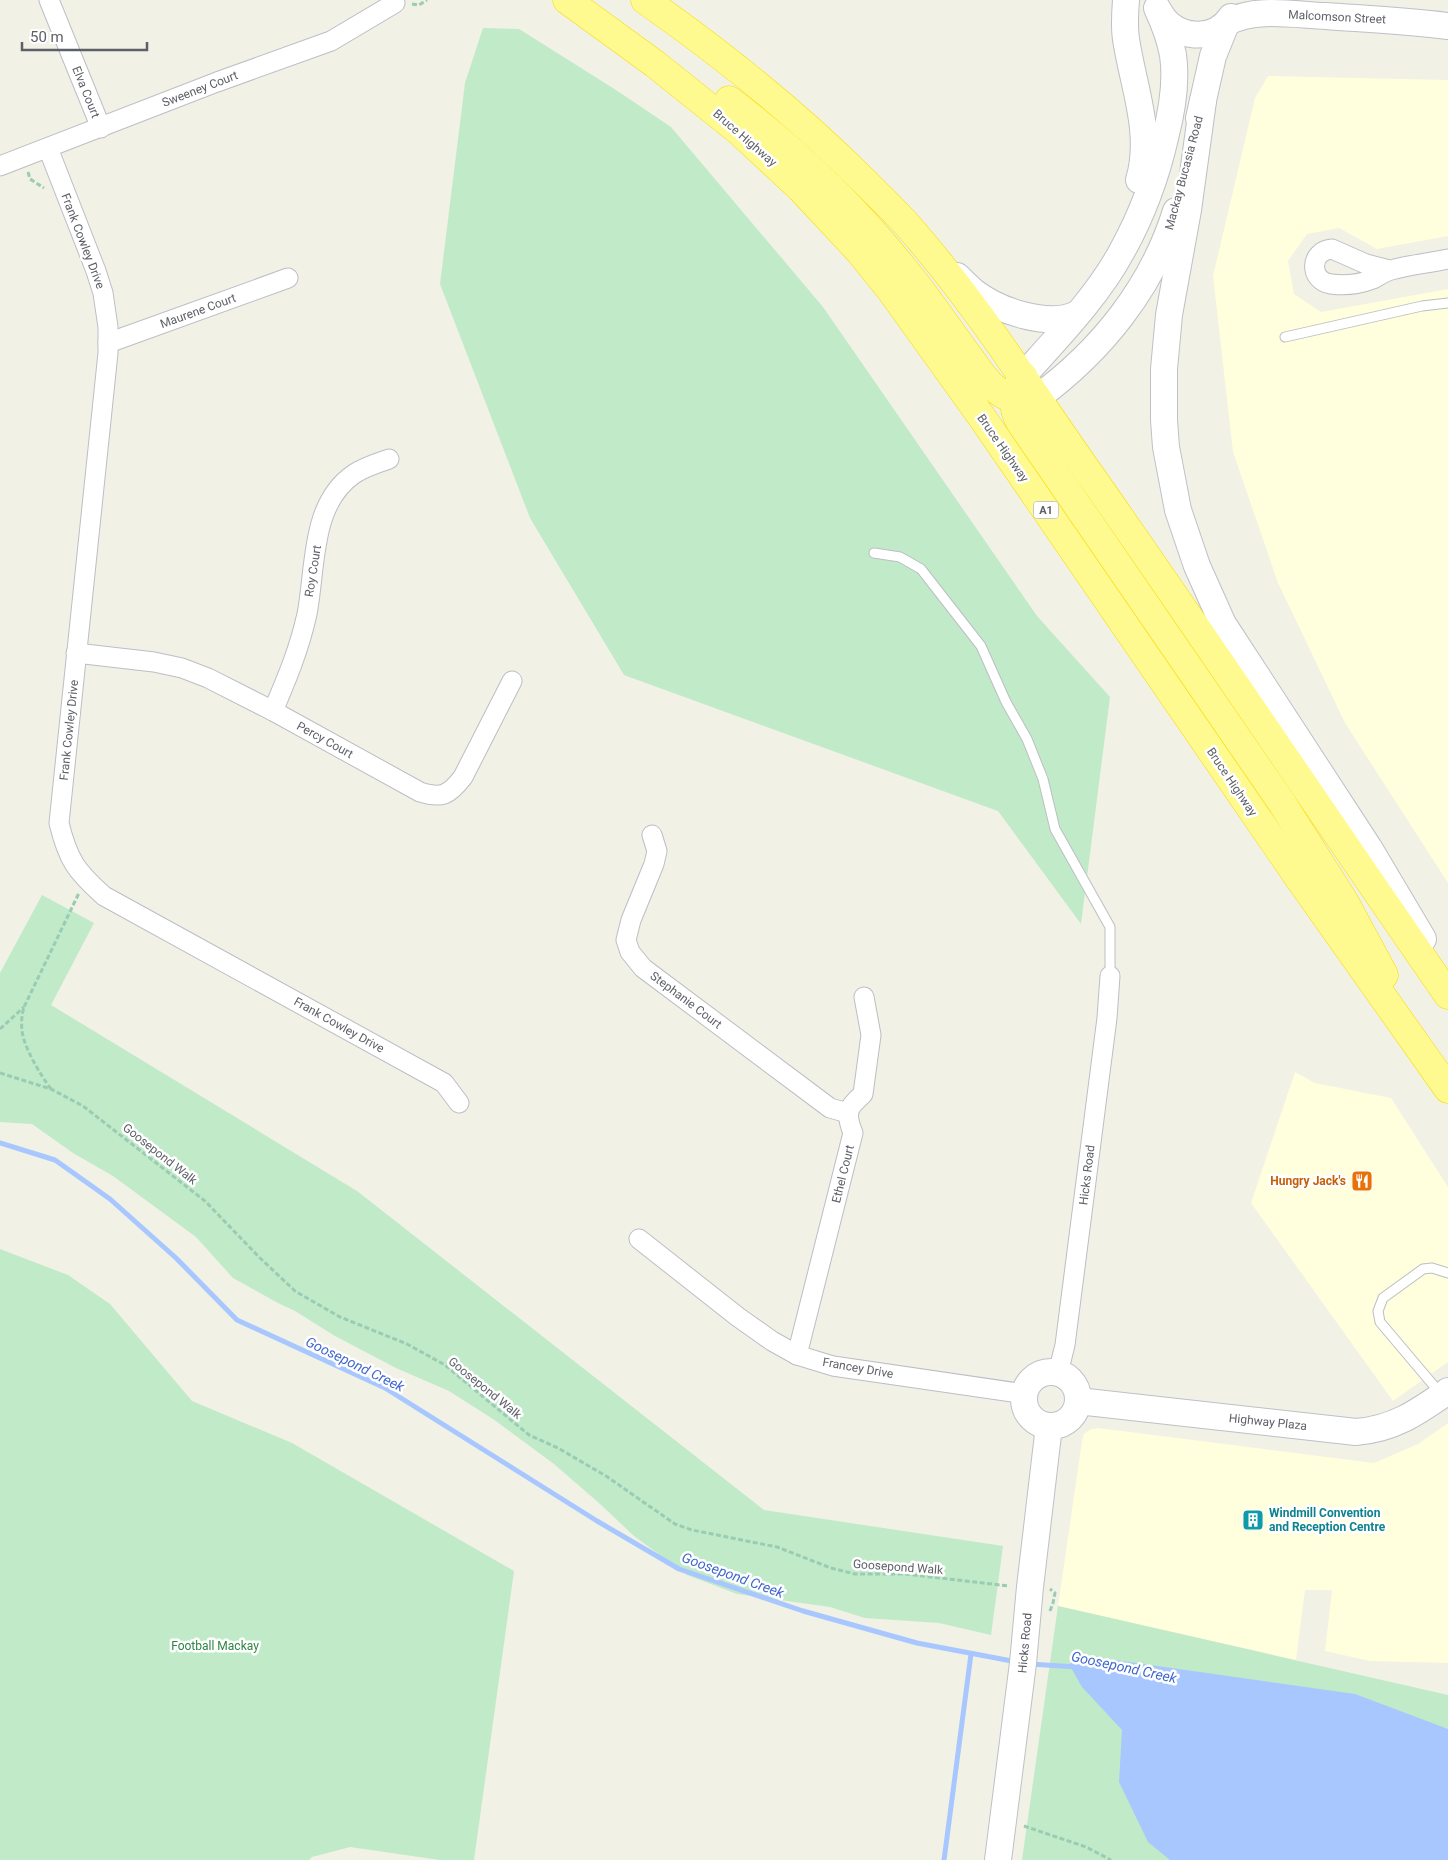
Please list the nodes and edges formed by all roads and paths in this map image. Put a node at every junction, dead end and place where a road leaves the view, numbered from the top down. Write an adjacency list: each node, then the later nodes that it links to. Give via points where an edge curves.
1 (49, 0): 11 (street, Elva Court)
2 (567, 0): 39 (highway, Bruce Highway / A1, via 740,132 801,189 859,251 998,440 1292,870)
3 (576, 0): 24 (highway, via 631,32 778,139 842,198 892,255 988,383 1002,396)
4 (645, 0): 16 (highway, via 773,97 846,163)
5 (1126, 0): 21 (main road, via 1126,37 1144,127 1142,170 1128,211)
6 (395, 3): 11 (street, Sweeney Court, via 331,41)
7 (1156, 4): 8 (main road, Malcomson Street, via 1170,26 1183,33 1205,34); 21 (main road, via 1170,42 1174,73 1172,104 1163,148 1138,219 1121,252)
8 (1230, 15): 9 (main road, Malcomson Street, via 1385,19); 10 (main road, Mackay Bucasia Road, via 1213,56)
9 (1448, 26)
10 (1203, 101): 24 (main road, Mackay Bucasia Road, via 1173,219 1143,284 1118,322 1072,371); 34 (main road, via 1169,315 1164,369 1166,447 1178,510 1197,566 1223,624 1369,848)
11 (101, 128): 12 (street, Sweeney Court)
12 (48, 148): 13 (street, Sweeney Court); 23 (street, Frank Cowley Drive, via 101,286)
13 (0, 166)
14 (27, 170): 15 (path, via 30,179)
15 (48, 192)
16 (909, 227): 21 (main road, via 971,290 992,303 1043,320 1063,319); 24 (highway, via 962,294)
17 (1448, 259): 18 (street)
18 (1389, 270)
19 (288, 278): 23 (street, Maurene Court)
20 (1448, 303): 22 (lane)
21 (1080, 310): 24 (main road, via 1060,335)
22 (1284, 336)
23 (108, 343): 27 (street, Frank Cowley Drive)
24 (1025, 391): 35 (highway); 39 (highway, via 1015,411 1024,428 1282,803 1344,901)
25 (389, 459): 29 (street, Roy Court, via 365,467 334,493 323,518 307,613 295,660)
26 (874, 553): 33 (lane, via 900,558 921,569 981,646 1030,746 1043,779 1055,829 1110,927)
27 (76, 653): 29 (street, Percy Court, via 182,668); 31 (street, Frank Cowley Drive, via 60,823 65,848)
28 (512, 681): 29 (street, Percy Court, via 463,777 446,802 420,792)
29 (273, 711)
30 (652, 835): 44 (street, Stephanie Court, via 657,851 652,873 631,920 626,940 630,952 643,968 830,1108)
31 (79, 884): 32 (path); 32 (path); 43 (street, Frank Cowley Drive, via 444,1083)
32 (76, 898): 37 (path)
33 (1110, 976): 48 (street, Hicks Road, via 1108,1018 1067,1335)
34 (1448, 980)
35 (1448, 995)
36 (864, 997): 44 (street, via 871,1035 863,1094 852,1103)
37 (24, 1007): 38 (path); 41 (path, via 22,1032 40,1074)
38 (0, 1030)
39 (1418, 1046): 42 (highway, Bruce Highway / A1)
40 (0, 1073): 41 (path, Goosepond Walk)
41 (51, 1089): 53 (path, Goosepond Walk, via 83,1106 205,1201 295,1291 340,1317 407,1344 445,1365 529,1435 606,1476 675,1524 776,1547 855,1574 905,1574)
42 (1448, 1089)
43 (459, 1103)
44 (848, 1113): 47 (street, Ethel Court, via 853,1133)
45 (639, 1239): 47 (street, Francey Drive, via 738,1317)
46 (1448, 1273): 49 (lane, via 1423,1269 1383,1298 1378,1311 1380,1322)
47 (797, 1355): 50 (street, Francey Drive, via 833,1366)
48 (1058, 1373): 50 (main road, via 1049,1372 1032,1380); 51 (main road, via 1072,1381 1078,1392)
49 (1445, 1393): 51 (main road, Highway Plaza, via 1398,1423 1356,1432)
50 (1025, 1394): 52 (main road, via 1030,1416)
51 (1078, 1401): 52 (main road, via 1072,1416 1061,1424)
52 (1049, 1426): 57 (main road, Hicks Road)
53 (1012, 1586)
54 (1043, 1588): 55 (path, via 1056,1593)
55 (1044, 1617)
56 (1024, 1817): 58 (path, via 1023,1826 1086,1847)
57 (998, 1860)
58 (1111, 1860)

